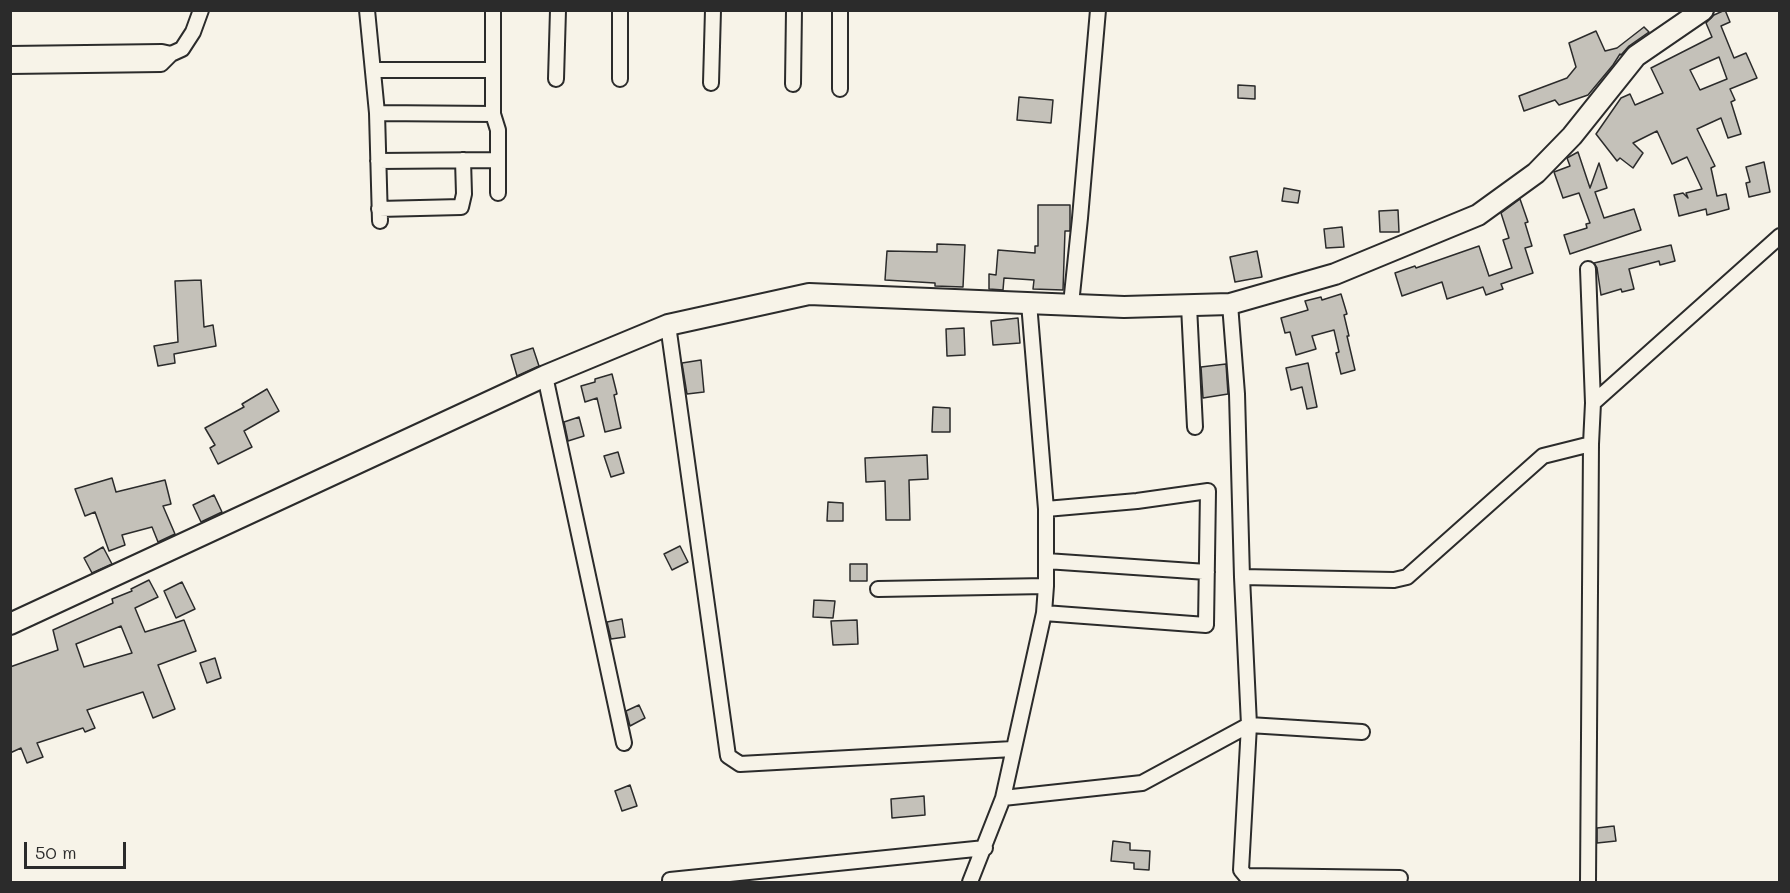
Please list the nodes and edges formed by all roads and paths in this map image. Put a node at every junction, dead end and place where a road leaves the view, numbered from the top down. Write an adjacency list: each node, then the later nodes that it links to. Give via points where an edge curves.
1 (201, 10): 12 (street, via 182,49)
2 (367, 10): 14 (street)
3 (493, 10): 15 (street)
4 (558, 10): 16 (street)
5 (620, 10): 17 (street)
6 (712, 10): 18 (street)
7 (794, 10): 19 (street)
8 (840, 10): 20 (street)
9 (1098, 10): 30 (street)
10 (1703, 10): 31 (street, via 1636,56 1572,136 1536,173 1478,215 1335,273)
11 (10, 54): 12 (street)
12 (171, 54): 13 (street, via 162,64)
13 (10, 66)
14 (373, 70): 15 (street); 21 (street)
15 (493, 70): 22 (street)
16 (556, 79)
17 (620, 79)
18 (711, 83)
19 (793, 84)
20 (840, 89)
21 (377, 113): 22 (street); 25 (street)
22 (493, 114): 24 (street, via 498,130)
23 (463, 160): 24 (street); 25 (street); 25 (street, via 461,207 379,215)
24 (498, 160): 26 (street)
25 (378, 161)
26 (498, 193)
27 (1779, 236): 35 (street)
28 (1588, 269): 35 (street)
29 (1029, 303): 30 (street); 33 (street, via 809,294); 38 (street)
30 (1071, 304): 32 (street)
31 (1230, 304): 32 (street); 41 (street, via 1237,394)
32 (1189, 306): 36 (street)
33 (668, 325): 34 (street); 49 (street, via 728,756 740,764)
34 (545, 376): 45 (street); 48 (street)
35 (1593, 403): 37 (street)
36 (1195, 427)
37 (1591, 444): 41 (street, via 1543,456 1407,577); 55 (street)
38 (1046, 509): 39 (street); 40 (street, via 1208,491)
39 (1046, 561): 40 (street); 42 (street)
40 (1207, 572): 44 (street, via 1206,625)
41 (1242, 577): 46 (street)
42 (1046, 586): 43 (street); 44 (street)
43 (878, 589)
44 (1044, 613): 49 (street)
45 (10, 624)
46 (1249, 725): 47 (street); 50 (street, via 1142,783); 52 (street, via 1241,870 1246,876)
47 (1362, 732)
48 (624, 743)
49 (1014, 749): 50 (street)
50 (1003, 798): 51 (street)
51 (985, 848): 53 (street); 54 (street)
52 (1400, 878)
53 (670, 880)
54 (970, 882)
55 (1588, 882)

